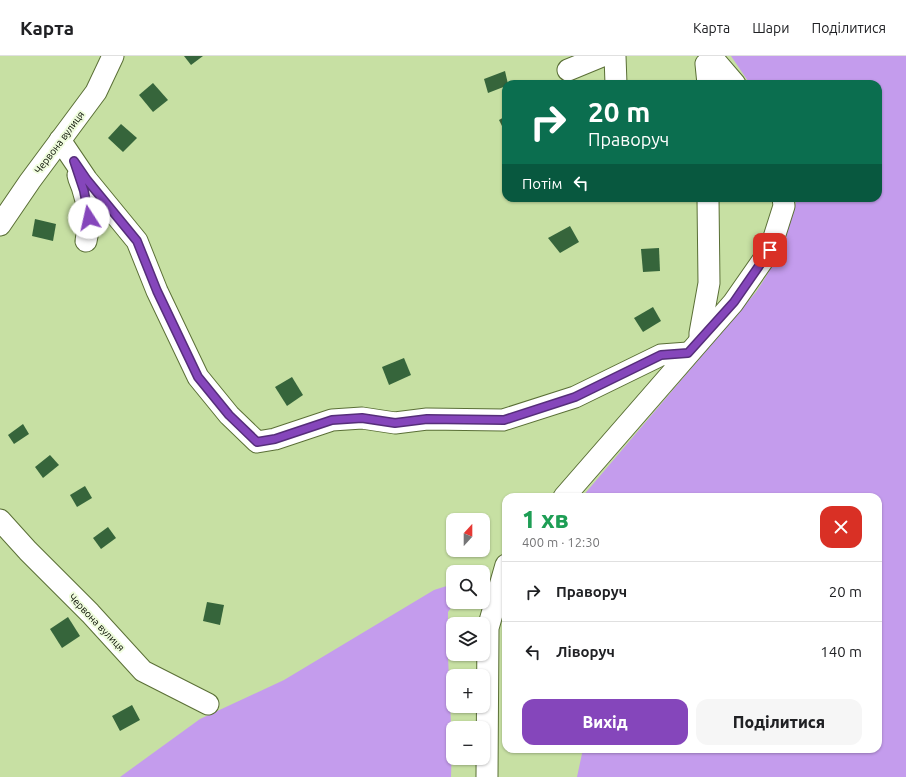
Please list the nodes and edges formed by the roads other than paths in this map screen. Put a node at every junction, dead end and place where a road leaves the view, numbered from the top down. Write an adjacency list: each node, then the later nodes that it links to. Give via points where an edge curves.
1 (113, 56): 9 (street, Червона вулиця, via 96,92)
2 (602, 56): 5 (street)
3 (615, 56): 6 (street)
4 (712, 58): 7 (street, via 706,64); 8 (street)
5 (568, 70)
6 (616, 80)
7 (708, 80)
8 (731, 80)
9 (60, 140): 10 (street); 13 (street, Червона вулиця)
10 (74, 161): 14 (street, via 88,210 90,226); 15 (street, via 137,241 157,291 198,377 229,415 257,442 275,439 332,420 362,418 395,423 427,419 504,420 575,397 661,355)
11 (708, 202): 15 (street, via 709,283 700,333)
12 (784, 202): 15 (street, via 770,250 734,302)
13 (0, 225)
14 (86, 240)
15 (694, 346): 16 (street)
16 (567, 493)
17 (0, 520): 19 (street, Червона вулиця, via 143,670)
18 (502, 579): 20 (street, via 488,628)
19 (208, 704)
20 (487, 777)

